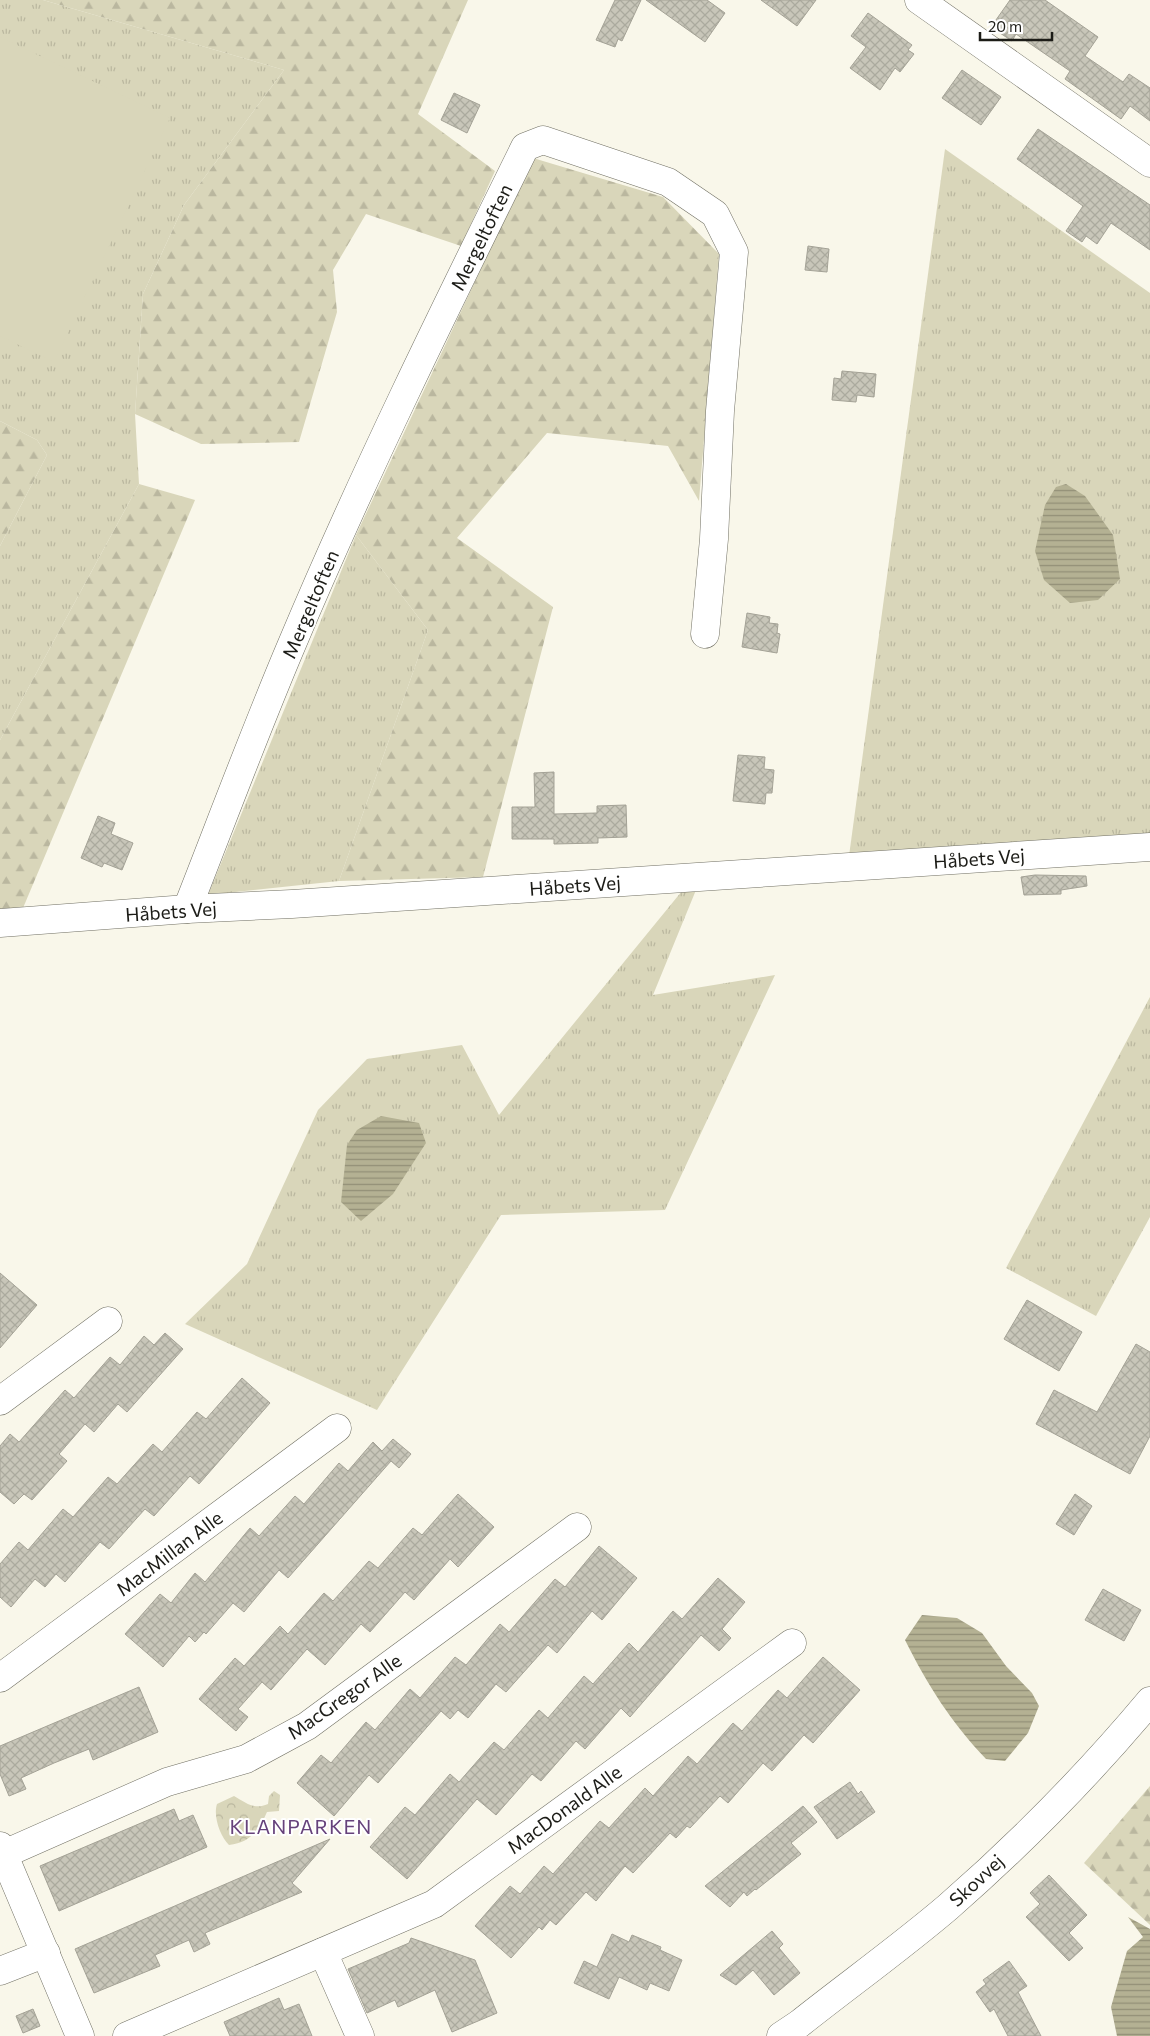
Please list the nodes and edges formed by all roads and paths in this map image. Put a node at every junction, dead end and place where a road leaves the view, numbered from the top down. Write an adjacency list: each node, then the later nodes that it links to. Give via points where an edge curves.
1 (919, 0): 2 (street)
2 (1150, 163)
3 (705, 634): 5 (street, Mergeltoften, via 734,252 715,214 668,182 544,140 525,146 342,528 292,644)
4 (1150, 847): 5 (street, Håbets Vej)
5 (187, 909): 6 (street, Håbets Vej)
6 (0, 923)
7 (108, 1321): 8 (street)
8 (0, 1401)
9 (337, 1428): 12 (street, MacMillan Alle)
10 (577, 1527): 14 (street, MacGregor Alle, via 307,1726 246,1759 167,1782)
11 (792, 1643): 15 (street, MacDonald Alle, via 434,1904)
12 (0, 1678)
13 (1150, 1701): 19 (street, Skovvej, via 1074,1785 948,1907)
14 (2, 1850): 16 (street)
15 (323, 1952): 18 (street, MacDonald Alle); 22 (street)
16 (46, 1953): 17 (street); 20 (street)
17 (0, 1971)
18 (178, 2026): 21 (street, MacDonald Alle)
19 (796, 2032)
20 (80, 2036)
21 (127, 2036)
22 (360, 2036)

